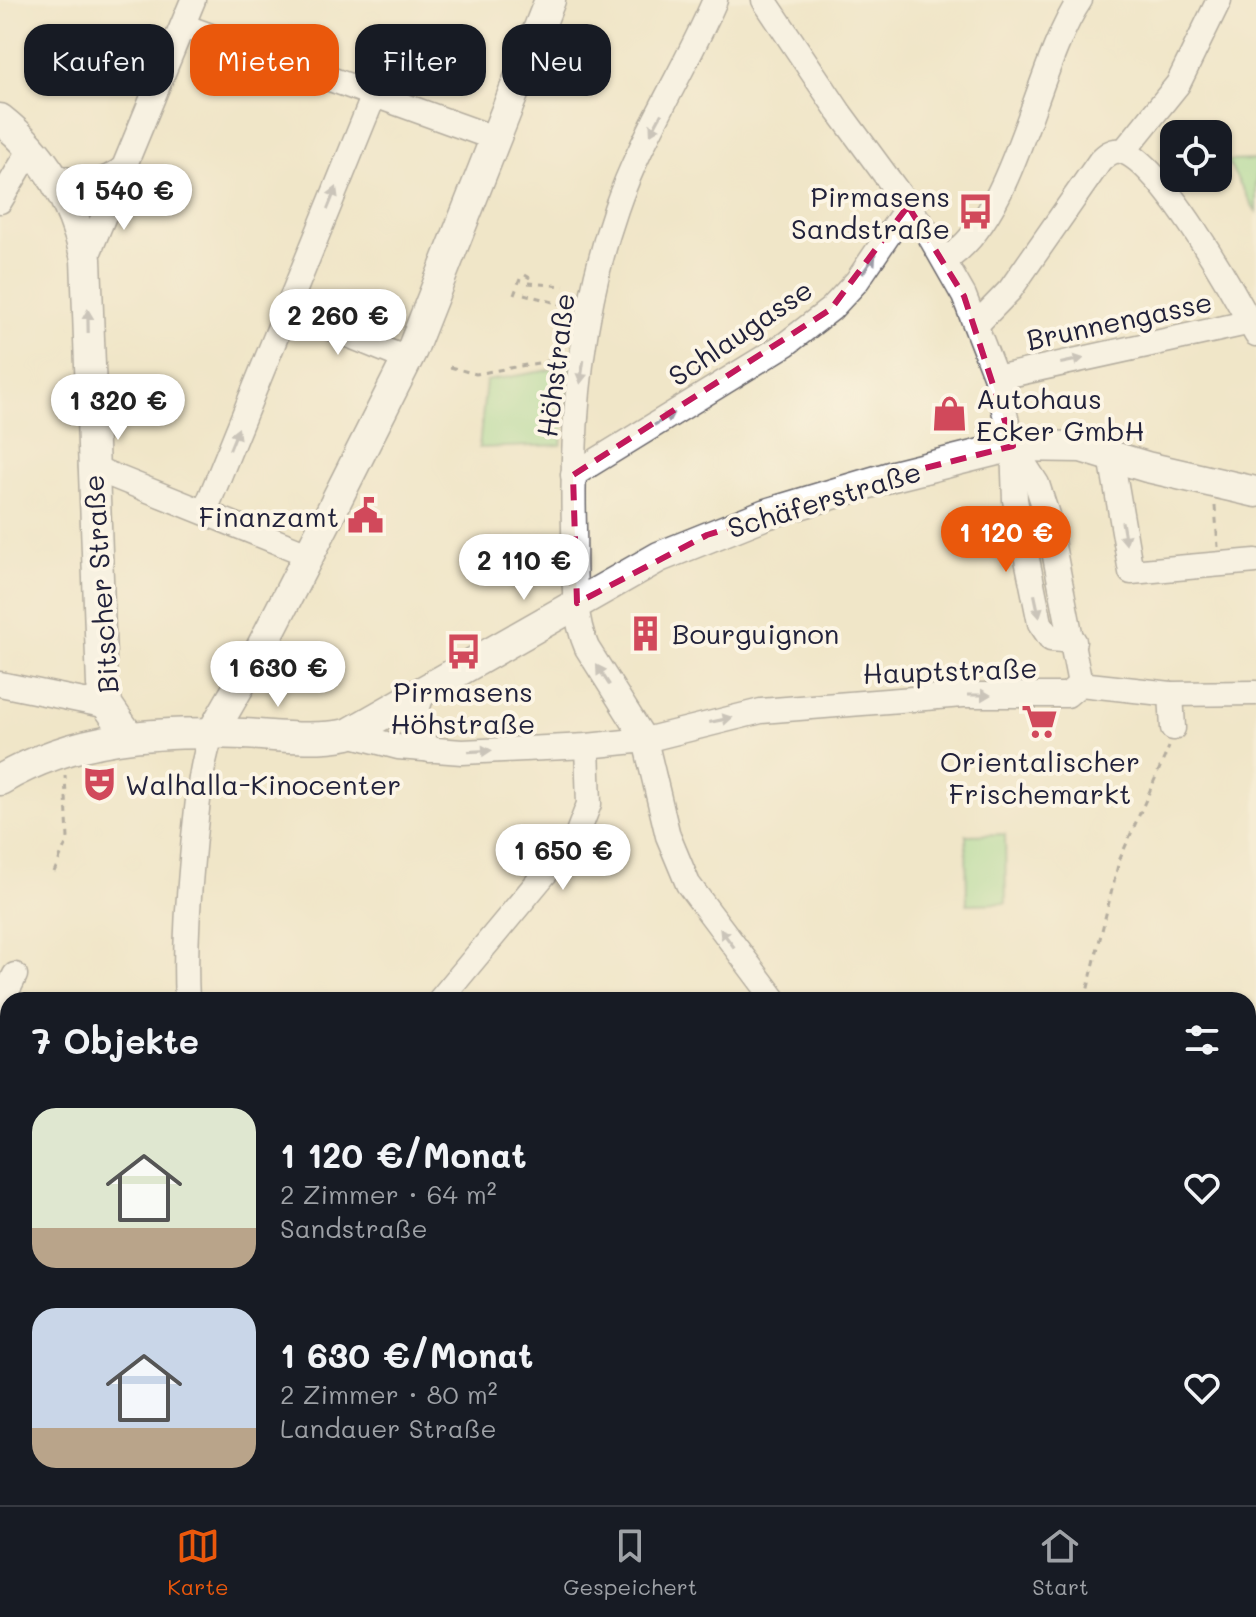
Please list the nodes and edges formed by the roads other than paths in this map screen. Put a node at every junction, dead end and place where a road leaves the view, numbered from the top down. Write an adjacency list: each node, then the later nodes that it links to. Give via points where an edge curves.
1 (193, 0): 7 (street)
2 (550, 0): 12 (main road)
3 (764, 0): 18 (street)
4 (1080, 0): 20 (street, via 999,189 972,233)
5 (1219, 0): 14 (street, via 1178,84)
6 (710, 1): 29 (street, Höhstraße, one-way to 29, via 616,209 583,358)
7 (183, 26): 8 (street); 15 (street)
8 (355, 88)
9 (374, 96): 21 (street, one-way to 9)
10 (378, 96): 12 (street, via 418,105)
11 (0, 119): 13 (main road, Bitscher Straße)
12 (494, 138): 24 (main road)
13 (32, 147): 16 (main road, Bitscher Straße); 17 (street)
14 (1124, 151): 22 (street, via 1100,161 1010,290); 23 (street, via 1183,211)
15 (123, 175): 16 (street, via 92,201); 19 (street)
16 (60, 187): 19 (main road, Bitscher Straße)
17 (0, 201)
18 (908, 206): 20 (street); 29 (street, Schlaugasse, one-way to 18, via 773,352 823,315 857,281)
19 (86, 259): 28 (main road, Bitscher Straße, one-way to 19)
20 (945, 260): 22 (street)
21 (286, 310): 24 (street); 31 (street, one-way to 21)
22 (976, 325): 25 (street)
23 (1254, 326): 25 (street, Brunnengasse, one-way to 23)
24 (407, 359): 32 (main road)
25 (996, 378): 26 (street)
26 (1013, 446): 27 (main road, Schäferstraße, via 1066,445); 34 (main road, Schäferstraße, via 893,476 722,530 659,557); 36 (street, via 1015,500 1040,623 1051,639 1074,641)
27 (1111, 456): 30 (main road, Schäferstraße); 33 (street, one-way to 33, via 1131,572)
28 (91, 467): 31 (street); 40 (main road, Bitscher Straße, via 102,685)
29 (573, 475): 34 (street, Höhstraße)
30 (1256, 492)
31 (205, 511): 32 (street)
32 (310, 555): 42 (main road)
33 (1256, 561)
34 (577, 603): 37 (main road, Schäferstraße); 45 (street, Höhstraße, one-way to 34, via 587,648)
35 (0, 684): 40 (street)
36 (1080, 684): 39 (street, Hauptstraße); 45 (street, Hauptstraße, one-way to 36, via 761,711 963,695 1067,695)
37 (423, 691): 43 (main road, Schäferstraße); 47 (street, via 413,723)
38 (1256, 693): 39 (street, Hauptstraße)
39 (1171, 694): 41 (street)
40 (108, 706): 44 (main road, Bitscher Straße)
41 (1173, 728)
42 (212, 733): 43 (main road); 44 (main road); 51 (street, via 201,772 191,873)
43 (348, 734): 47 (street, Hauptstraße)
44 (128, 735): 48 (main road, via 65,751)
45 (645, 740): 46 (street, Hauptstraße); 53 (street, Höhstraße, one-way to 45, via 688,884 668,836)
46 (587, 746): 47 (street, Hauptstraße, one-way to 46); 52 (street, via 589,804 577,835)
47 (430, 750)
48 (0, 780)
49 (15, 975): 50 (street)
50 (7, 992)
51 (187, 992)
52 (447, 992)
53 (769, 992)

